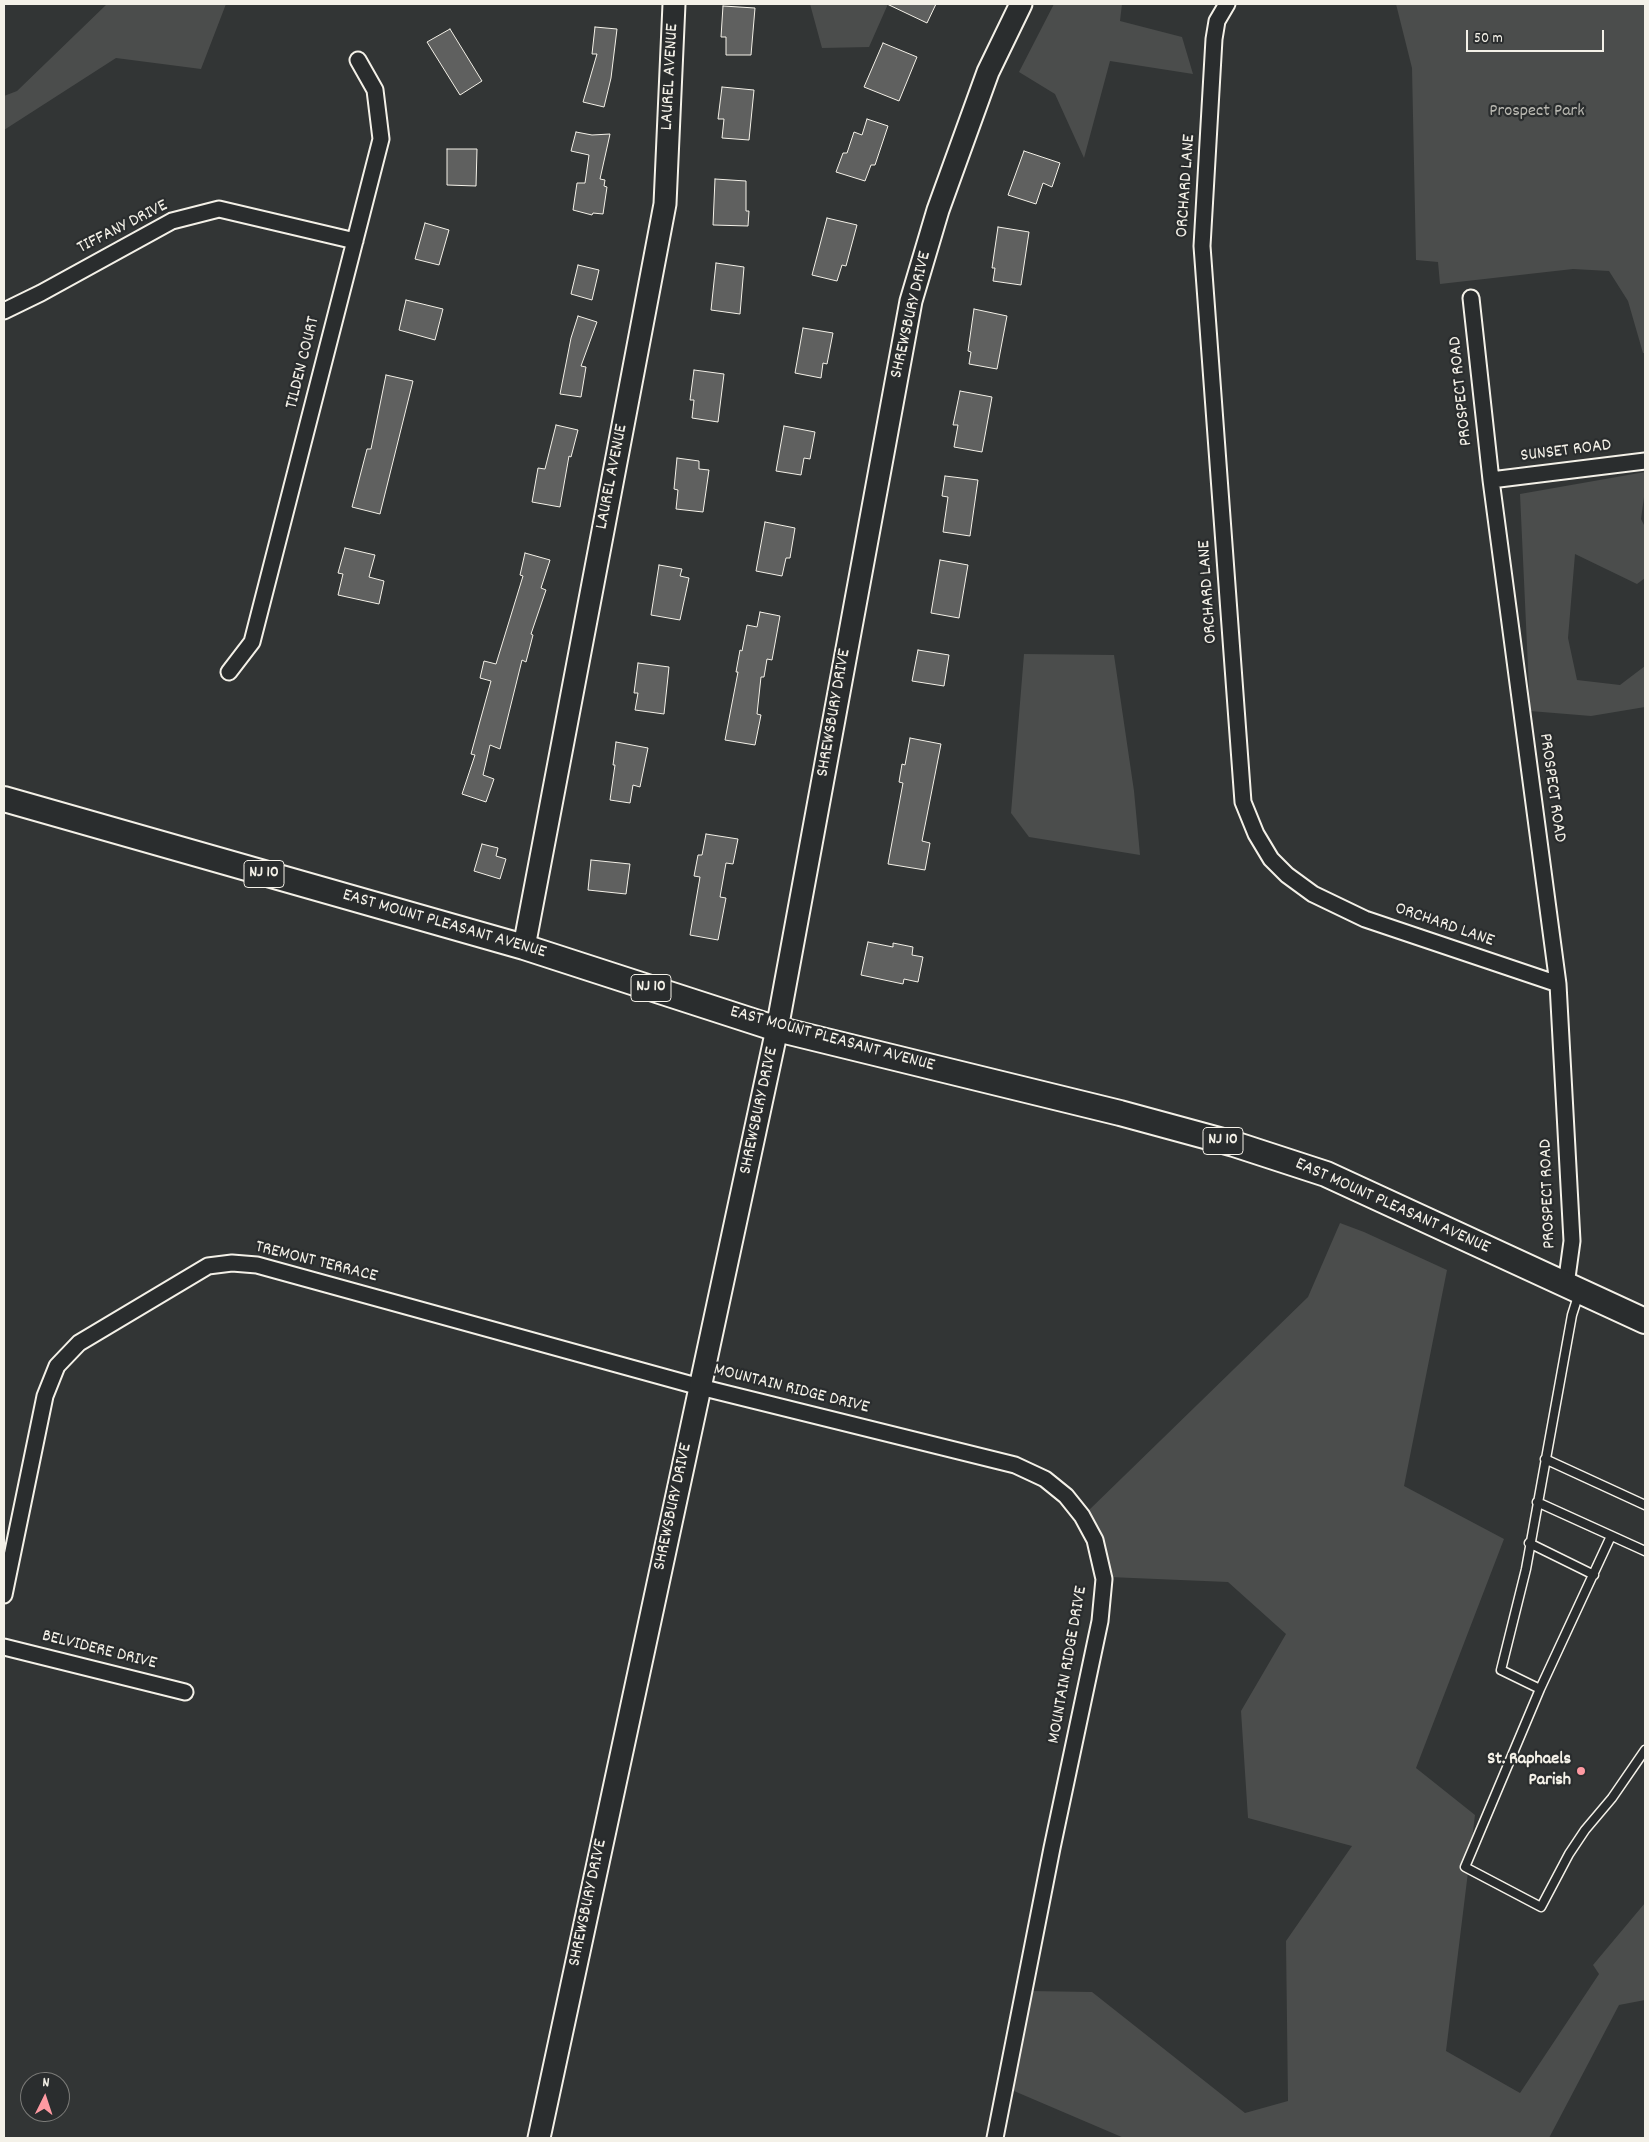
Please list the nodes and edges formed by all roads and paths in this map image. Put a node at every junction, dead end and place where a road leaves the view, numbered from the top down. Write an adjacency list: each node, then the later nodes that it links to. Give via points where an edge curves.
1 (674, 4): 12 (main road, LAUREL AVENUE, via 664,204)
2 (1021, 4): 14 (main road, SHREWSBURY DRIVE, via 985,81 938,210 911,301)
3 (1227, 4): 13 (street, ORCHARD LANE, via 1217,21 1214,39 1202,246 1243,802 1271,859 1313,894 1365,919)
4 (358, 60): 5 (street, TILDEN COURT, via 375,90 381,139)
5 (355, 241): 7 (street, TIFFANY DRIVE, via 219,209 172,221); 10 (street, TILDEN COURT, via 252,642)
6 (1472, 298): 9 (street, PROSPECT ROAD)
7 (4, 311)
8 (1645, 461): 9 (street, SUNSET ROAD)
9 (1491, 480): 13 (street, PROSPECT ROAD)
10 (229, 672)
11 (4, 799): 12 (main road, EAST MOUNT PLEASANT AVENUE / NJ 10)
12 (524, 947): 14 (main road, EAST MOUNT PLEASANT AVENUE / NJ 10)
13 (1558, 984): 15 (street, PROSPECT ROAD)
14 (777, 1029): 15 (main road, EAST MOUNT PLEASANT AVENUE / NJ 10, via 1120,1113 1326,1174); 17 (main road, SHREWSBURY DRIVE)
15 (1573, 1288): 16 (main road, EAST MOUNT PLEASANT AVENUE / NJ 10); 18 (lane, via 1572,1315)
16 (1645, 1321)
17 (700, 1386): 25 (street, TREMONT TERRACE, via 257,1265 232,1263 208,1266 79,1342 57,1366 45,1396); 30 (main road, SHREWSBURY DRIVE); 31 (street, MOUNTAIN RIDGE DRIVE, via 1015,1465 1045,1478 1066,1496 1082,1516 1094,1540 1104,1579 1100,1621)
18 (1545, 1459): 19 (lane); 20 (lane)
19 (1537, 1502): 21 (lane); 22 (lane)
20 (1645, 1505)
21 (1611, 1536): 23 (lane); 24 (lane)
22 (1529, 1543): 24 (lane); 27 (lane, via 1526,1569 1501,1670)
23 (1645, 1552)
24 (1594, 1575): 27 (lane)
25 (4, 1595)
26 (4, 1647): 28 (street, BELVIDERE DRIVE)
27 (1540, 1689): 29 (lane, via 1465,1867 1541,1907 1574,1846)
28 (185, 1692)
29 (1645, 1750)
30 (539, 2138)
31 (995, 2138)

